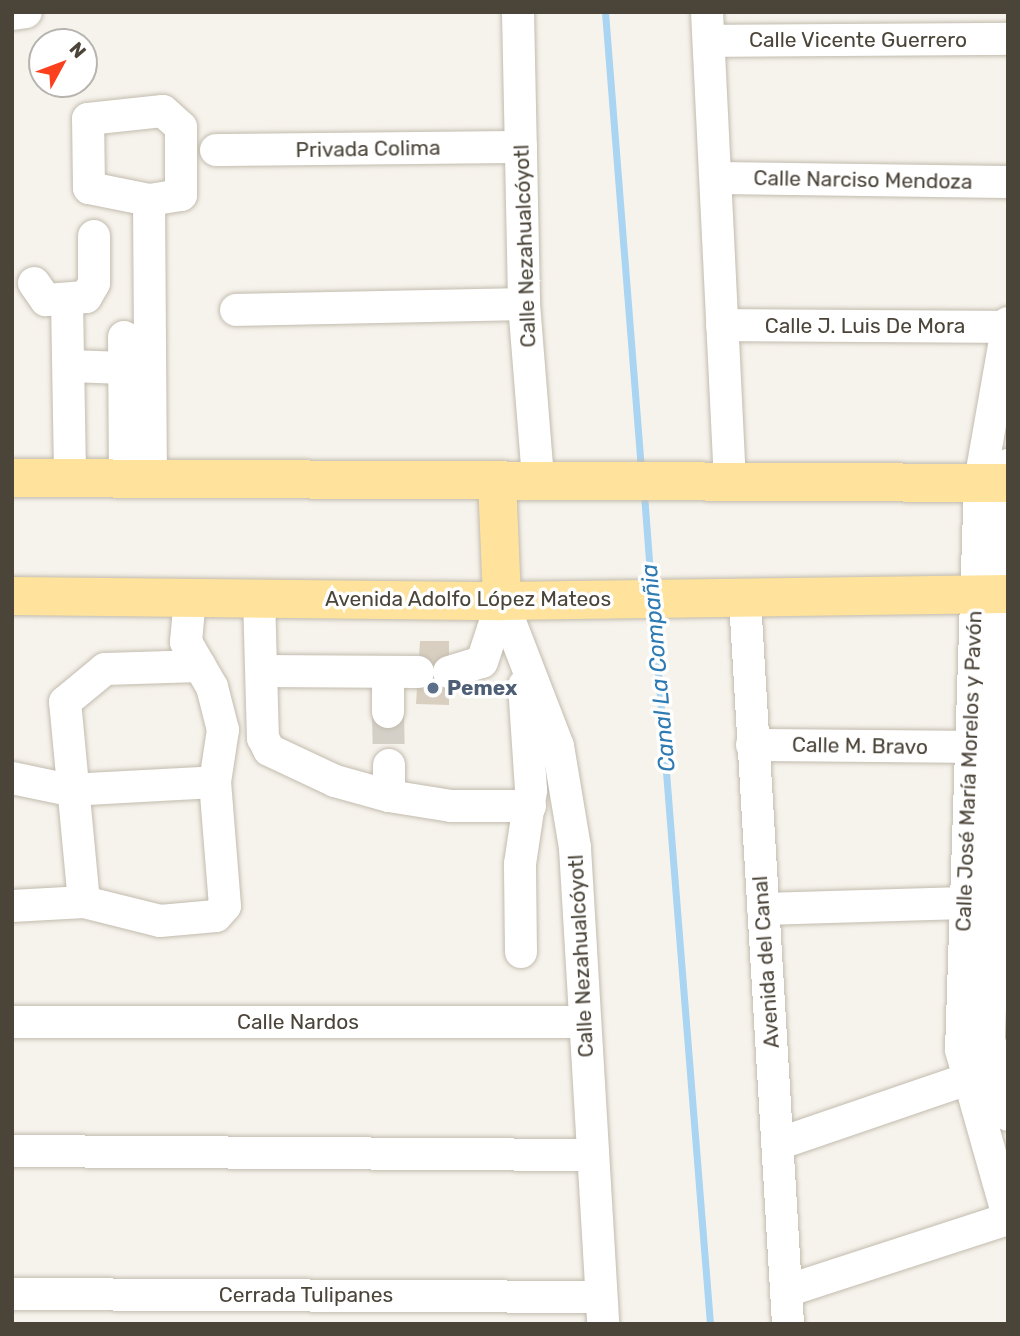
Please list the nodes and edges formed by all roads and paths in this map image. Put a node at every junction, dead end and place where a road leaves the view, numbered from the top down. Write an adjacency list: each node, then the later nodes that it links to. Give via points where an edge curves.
1 (26, 12): 3 (street)
2 (518, 12): 6 (street, Calle Nezahualcóyotl)
3 (12, 13)
4 (708, 27): 5 (street, Calle Vicente Guerrero); 8 (street)
5 (1008, 39)
6 (521, 147): 7 (street, Privada Colima); 14 (street, Calle Nezahualcóyotl)
7 (215, 150)
8 (717, 178): 9 (street, Calle Narciso Mendoza); 16 (street)
9 (1008, 182)
10 (149, 200): 21 (street)
11 (94, 236): 13 (street, via 93,288)
12 (34, 283): 13 (street, via 41,297)
13 (67, 302): 18 (street)
14 (524, 304): 15 (street); 22 (street, Calle Nezahualcóyotl)
15 (236, 310)
16 (722, 325): 17 (street, Calle J. Luis De Mora); 23 (street)
17 (1007, 325): 24 (street, Calle José María Morelos y Pavón)
18 (70, 366): 20 (street); 21 (street, via 124,353)
19 (12, 478): 20 (main road)
20 (70, 478): 21 (main road)
21 (138, 478): 25 (main road)
22 (549, 478): 23 (main road); 25 (main road)
23 (719, 478): 24 (main road)
24 (1000, 478): 26 (street, Calle José María Morelos y Pavón)
25 (497, 480): 31 (main road)
26 (996, 595): 30 (main road, Avenida Adolfo López Mateos); 38 (street, Calle José María Morelos y Pavón); 52 (street, Calle José María Morelos y Pavón)
27 (12, 596): 28 (main road, Avenida Adolfo López Mateos)
28 (190, 597): 29 (main road, Avenida Adolfo López Mateos); 33 (street, via 185,634)
29 (260, 597): 31 (main road, Avenida Adolfo López Mateos); 34 (street)
30 (745, 600): 31 (main road, Avenida Adolfo López Mateos); 37 (street, Avenida del Canal)
31 (502, 601): 32 (street, Calle Nezahualcóyotl); 35 (street, via 482,662)
32 (523, 664): 44 (street); 51 (street, Calle Nezahualcóyotl, via 560,759 575,848)
33 (200, 666): 41 (street, via 223,730); 42 (street, via 105,669 72,694 63,713)
34 (262, 671): 35 (street); 43 (street, via 269,750 335,781)
35 (418, 672): 36 (street)
36 (388, 712)
37 (752, 745): 38 (street, Calle M. Bravo); 48 (street, Avenida del Canal)
38 (967, 747): 46 (street, Calle José María Morelos y Pavón)
39 (389, 765): 43 (street)
40 (12, 778): 42 (street)
41 (215, 782): 42 (street); 45 (street, via 224,853 221,912 160,921)
42 (69, 790): 45 (street)
43 (389, 796): 44 (street, via 451,806)
44 (530, 806): 49 (street, via 520,864)
45 (84, 902): 47 (street)
46 (965, 903): 48 (street); 52 (street, Calle José María Morelos y Pavón)
47 (12, 906)
48 (763, 909): 54 (street, Avenida del Canal)
49 (521, 952)
50 (12, 1022): 51 (street, Calle Nardos)
51 (585, 1022): 56 (street, Calle Nezahualcóyotl)
52 (989, 1074): 53 (street, Calle José María Morelos y Pavón); 54 (street); 57 (street, Calle José María Morelos y Pavón)
53 (1008, 1115)
54 (778, 1144): 58 (street, Avenida del Canal)
55 (12, 1151): 56 (street)
56 (591, 1155): 60 (street, Calle Nezahualcóyotl)
57 (1008, 1217): 58 (street)
58 (786, 1291): 61 (street, Avenida del Canal)
59 (12, 1294): 60 (street, Cerrada Tulipanes)
60 (601, 1310)
61 (788, 1324)

